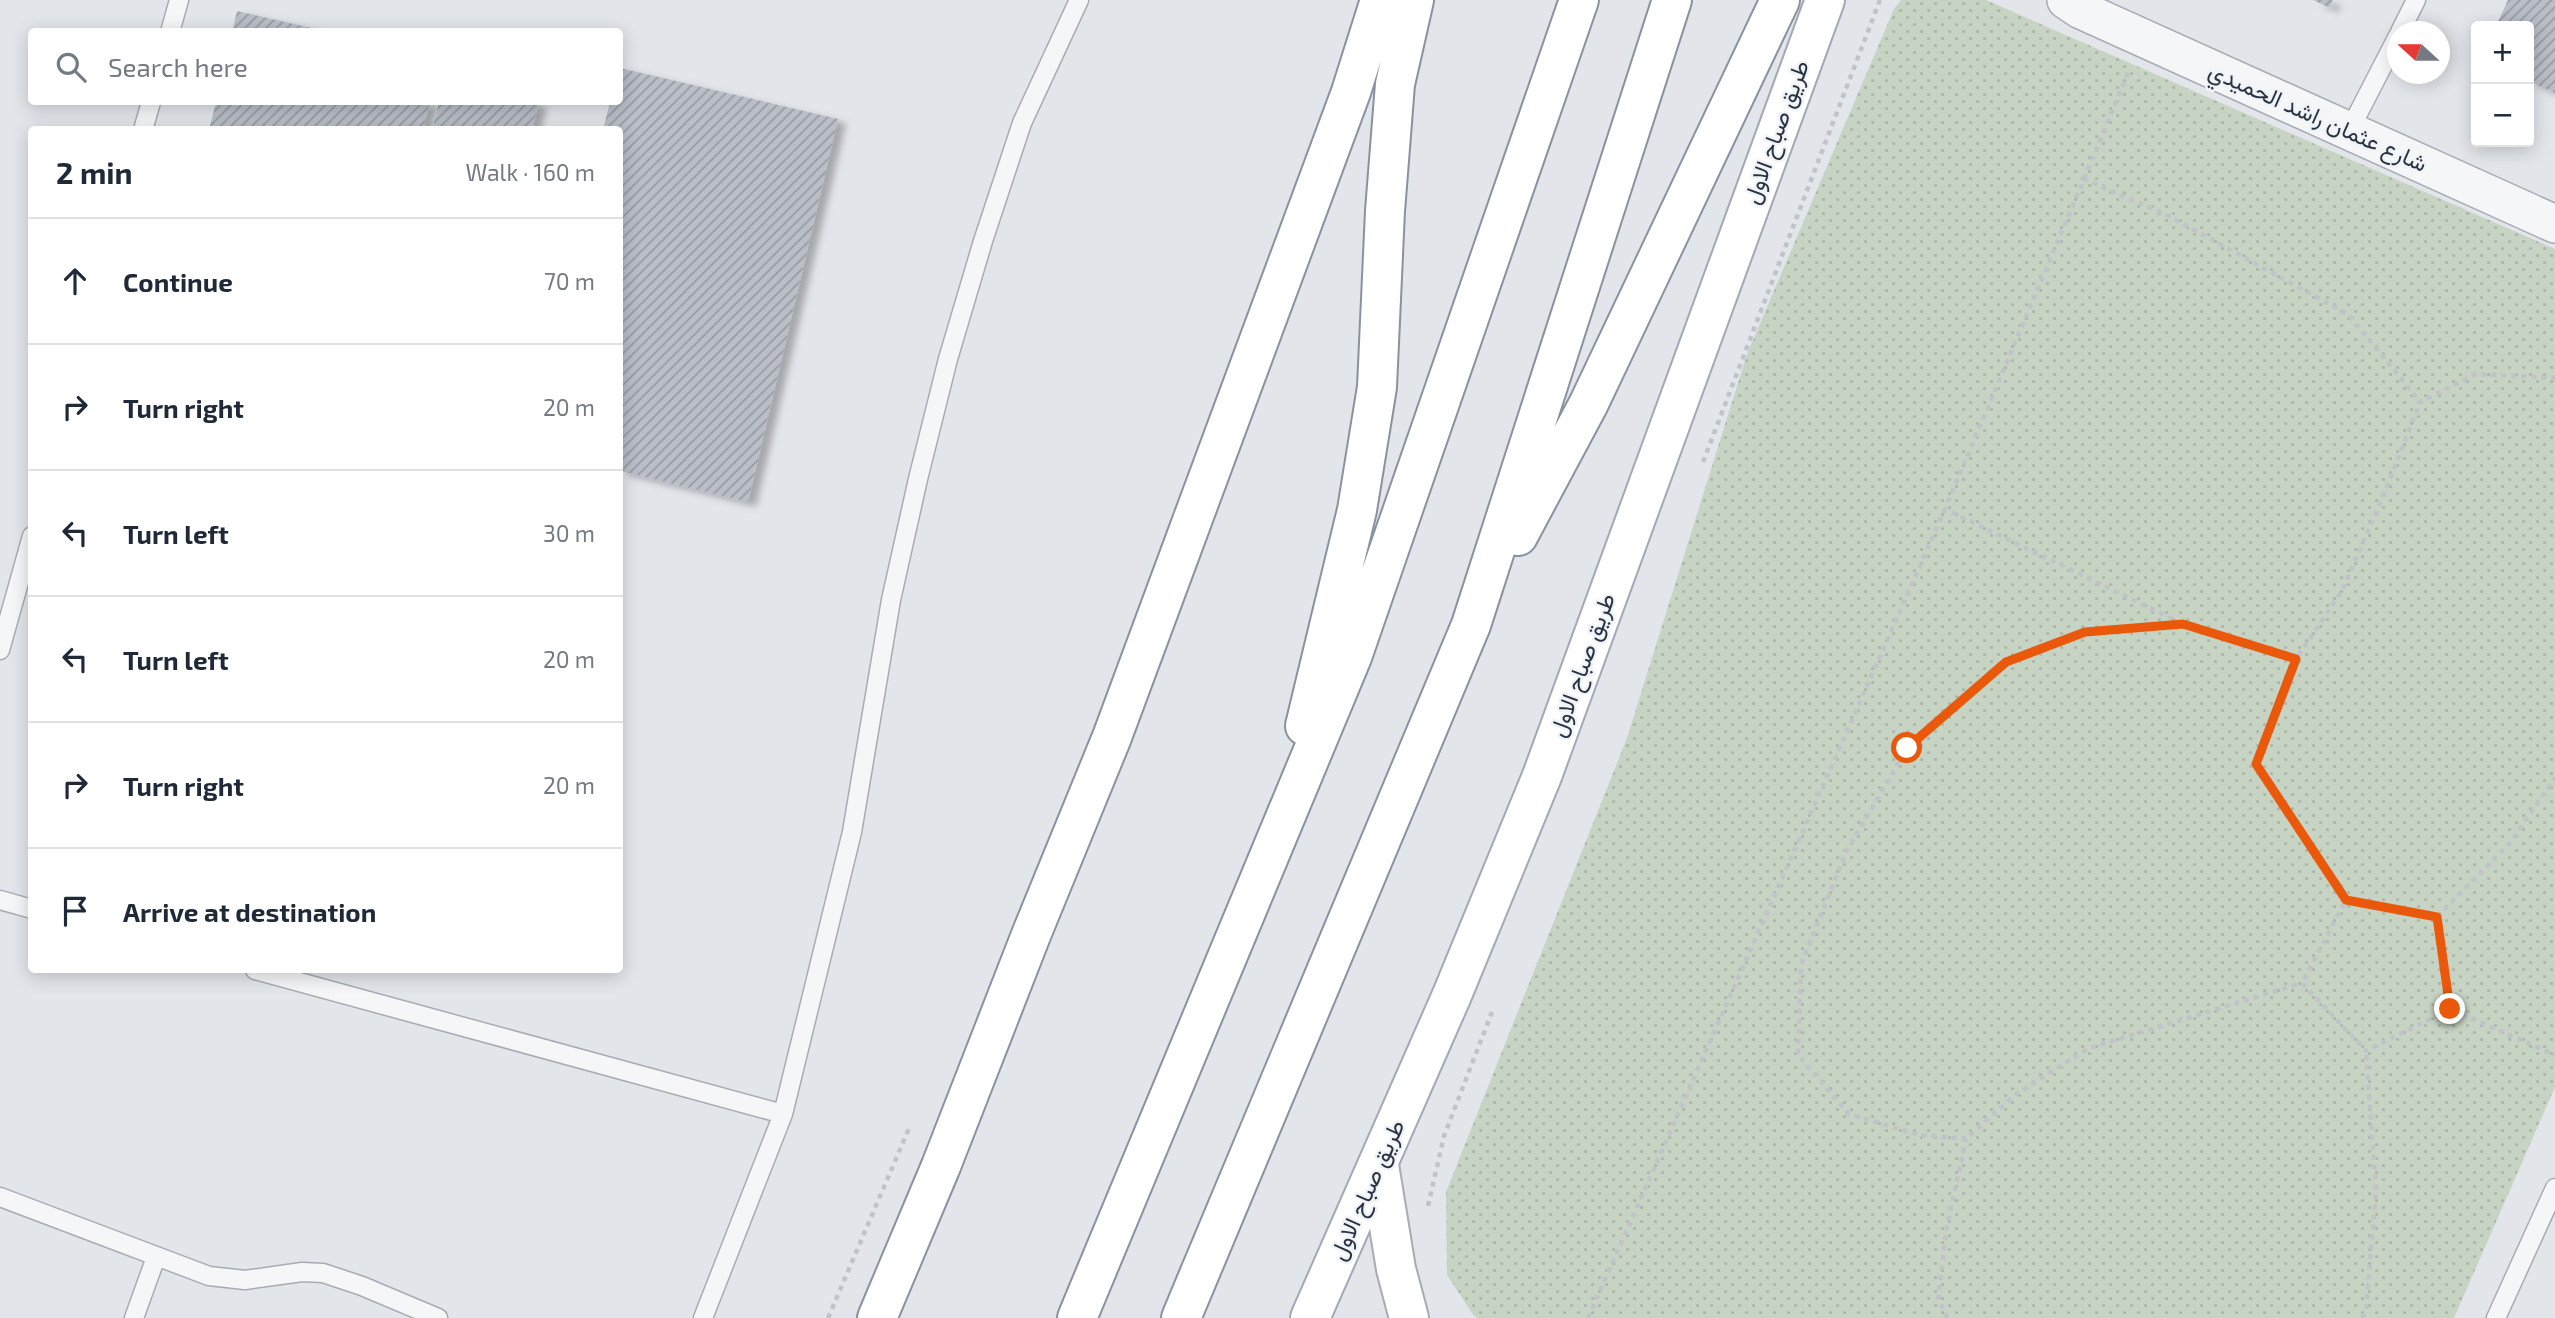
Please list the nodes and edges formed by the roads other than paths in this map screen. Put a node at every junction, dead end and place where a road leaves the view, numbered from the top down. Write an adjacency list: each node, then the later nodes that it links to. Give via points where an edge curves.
1 (178, 0): 12 (lane)
2 (1079, 0): 25 (lane, via 1022,123 948,359 891,600 852,832)
3 (1380, 0): 33 (main road, via 1351,92 1112,737)
4 (1413, 0): 21 (main road, via 1395,84 1377,387 1357,510)
5 (1579, 0): 21 (main road, via 1352,657)
6 (1672, 0): 19 (main road)
7 (1780, 0): 19 (main road, via 1589,403)
8 (1825, 0): 26 (main road, طريق صباح الاول, via 1542,776)
9 (2416, 0): 11 (lane)
10 (2073, 5): 16 (street, شارع عثمان راشد الحميدي)
11 (2406, 21)
12 (171, 28)
13 (2387, 57): 16 (lane)
14 (150, 105): 15 (lane)
15 (144, 126)
16 (2349, 131): 17 (street, شارع عثمان راشد الحميدي)
17 (2555, 224)
18 (28, 550): 20 (lane)
19 (1471, 625): 35 (main road)
20 (0, 650)
21 (1283, 823): 34 (main road)
22 (0, 900): 23 (lane)
23 (28, 908)
24 (267, 973): 25 (lane)
25 (783, 1114): 32 (lane)
26 (1379, 1165): 36 (main road, طريق صباح الاول); 37 (main road)
27 (2555, 1188): 38 (lane)
28 (0, 1197): 29 (lane)
29 (156, 1256): 30 (lane); 31 (lane, via 227,1279 323,1273)
30 (134, 1318)
31 (438, 1318)
32 (703, 1318)
33 (877, 1318)
34 (1077, 1318)
35 (1181, 1318)
36 (1310, 1318)
37 (1409, 1318)
38 (2496, 1318)

